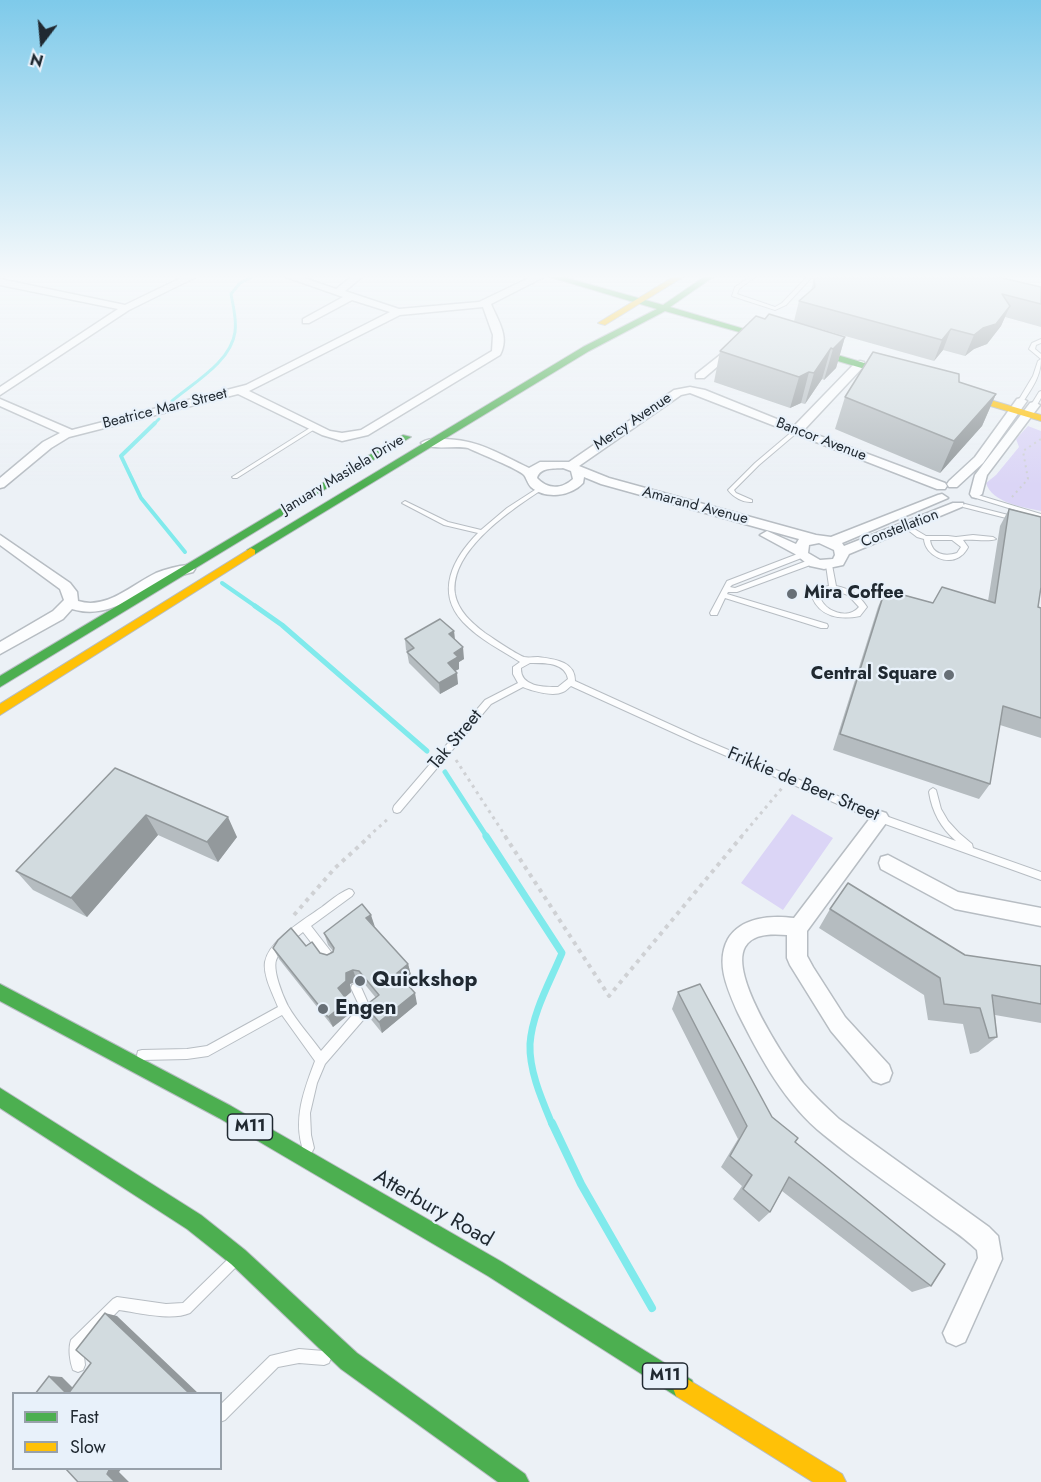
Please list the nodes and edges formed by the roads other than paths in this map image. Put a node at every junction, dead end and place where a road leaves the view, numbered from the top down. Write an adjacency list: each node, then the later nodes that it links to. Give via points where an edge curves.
1 (69, 346): 17 (street)
2 (333, 346): 16 (street, Beatrice Mare Street, via 268,380)
3 (499, 346): 22 (street, via 491,357 364,433 342,437)
4 (564, 346): 10 (main road)
5 (591, 346): 24 (main road, January Masilela Drive)
6 (734, 346): 13 (street)
7 (808, 346): 12 (main road)
8 (830, 346): 12 (main road, via 906,373)
9 (1033, 346): 11 (lane)
10 (558, 350)
11 (1041, 359): 14 (lane)
12 (860, 364): 25 (street)
13 (700, 376)
14 (1038, 376): 20 (lane)
15 (951, 386): 20 (main road)
16 (239, 390): 22 (street); 26 (street, Beatrice Mare Street)
17 (0, 392)
18 (701, 392): 25 (street, Bancor Avenue); 28 (street, Mercy Avenue, via 678,392)
19 (0, 402): 26 (street)
20 (1030, 405): 21 (main road); 34 (street, Constellation, via 979,460); 35 (street, via 981,475)
21 (1041, 418)
22 (315, 427): 30 (lane)
23 (422, 428): 39 (main road, January Masilela Drive)
24 (455, 428): 27 (main road, January Masilela Drive); 29 (street); 39 (main road, via 432,430 330,492)
25 (796, 431): 34 (street, Bancor Avenue); 36 (lane, via 731,490)
26 (70, 434): 31 (street, Beatrice Mare Street, via 49,443)
27 (427, 443): 29 (street, via 472,445); 64 (main road, January Masilela Drive)
28 (574, 468): 29 (street, Amarand Avenue, via 558,463); 33 (street, via 579,480); 46 (street, Amarand Avenue, via 605,481)
29 (536, 470): 32 (street, via 533,482)
30 (235, 477)
31 (0, 484)
32 (542, 488): 33 (street, Amarand Avenue); 43 (lane, via 501,514)
33 (571, 488): 51 (street, Amarand Avenue, via 607,491 745,529 778,540)
34 (945, 489): 35 (street, via 968,488); 38 (street); 49 (street, Constellation)
35 (977, 496): 38 (street, Constellation, via 975,503); 40 (lane)
36 (750, 501)
37 (405, 503): 43 (lane, via 446,524)
38 (962, 506): 41 (lane); 42 (street, Constellation)
39 (276, 516): 53 (main road, January Masilela Drive)
40 (1041, 516)
41 (1027, 521)
42 (906, 526): 44 (lane); 50 (street, Constellation)
43 (482, 532): 60 (lane, via 459,562 450,588 453,603 479,631)
44 (927, 538): 47 (lane); 47 (lane, via 935,555 945,558 953,558 964,550)
45 (0, 539): 56 (street, via 65,586 70,592)
46 (813, 539): 49 (street, Amarand Avenue); 51 (street, via 804,542)
47 (957, 539): 48 (lane)
48 (993, 539)
49 (831, 542): 50 (street)
50 (842, 552): 52 (street, via 838,562)
51 (805, 556): 52 (street, Amarand Avenue); 55 (lane)
52 (829, 565): 54 (lane)
53 (188, 569): 56 (street, via 166,573 102,606 88,608); 61 (main road, January Masilela Drive)
54 (833, 588): 54 (lane, via 857,596 863,607 857,614 838,616 822,607 816,597 820,590)
55 (724, 592): 57 (lane); 58 (lane)
56 (70, 603): 59 (street, via 51,620)
57 (714, 613)
58 (824, 626)
59 (0, 649)
60 (525, 662): 62 (lane, Frikkie de Beer Street, via 560,664 572,674); 63 (lane, via 517,667 516,673)
61 (0, 682)
62 (570, 682): 63 (lane, via 551,691); 67 (lane, Frikkie de Beer Street)
63 (524, 683): 66 (lane, Tak Street, via 488,702)
64 (0, 710)
65 (933, 792): 68 (lane, via 941,820)
66 (397, 809)
67 (880, 818): 68 (lane, Frikkie de Beer Street); 74 (street, via 842,886)
68 (975, 853): 70 (lane, Frikkie de Beer Street)
69 (888, 862): 72 (street, via 955,900)
70 (1041, 876)
71 (349, 893): 73 (lane)
72 (1041, 917)
73 (304, 925): 75 (lane); 78 (lane, via 269,960 268,969)
74 (798, 928): 81 (street, via 797,958 806,975 838,1024); 85 (street, via 768,925 749,930 741,937 732,965 737,986 784,1073 809,1108 989,1245 990,1258)
75 (331, 960)
76 (356, 988): 80 (lane, via 363,1004 360,1015)
77 (0, 992): 79 (main road, Atterbury Road / M11)
78 (284, 1009): 79 (lane, via 208,1051); 80 (lane)
79 (120, 1057): 83 (main road, Atterbury Road / M11)
80 (321, 1060): 83 (lane, via 303,1112)
81 (881, 1073)
82 (0, 1097): 84 (main road, via 194,1222)
83 (310, 1162): 90 (main road, Atterbury Road / M11, via 495,1269)
84 (238, 1257): 86 (main road); 87 (lane, via 186,1309 117,1303 76,1346)
85 (956, 1333)
86 (349, 1361): 88 (lane, via 299,1356 275,1361); 89 (main road)
87 (78, 1365)
88 (222, 1413)
89 (517, 1482)
90 (834, 1482)

